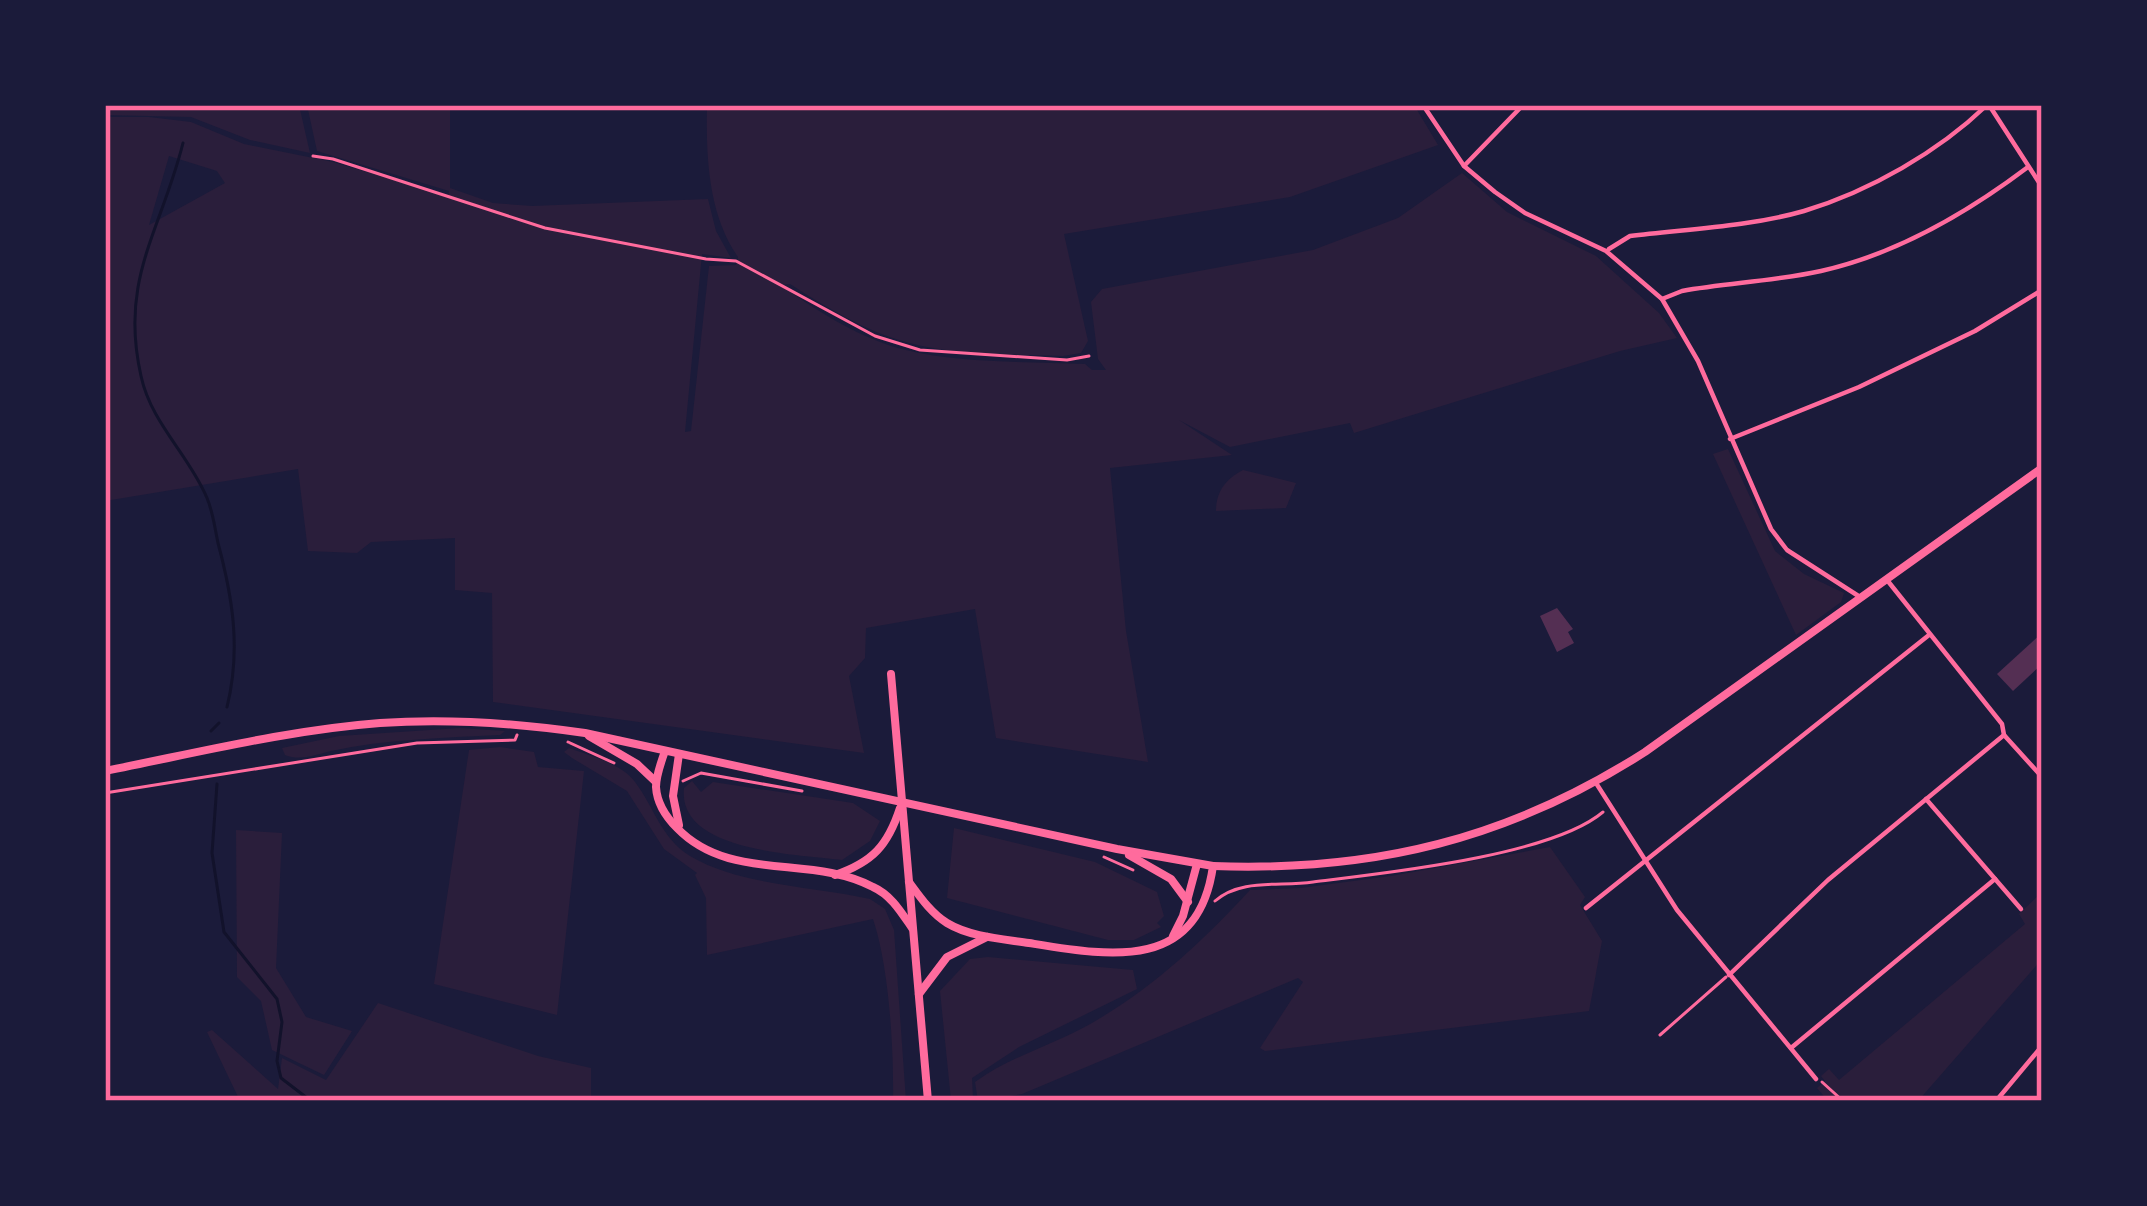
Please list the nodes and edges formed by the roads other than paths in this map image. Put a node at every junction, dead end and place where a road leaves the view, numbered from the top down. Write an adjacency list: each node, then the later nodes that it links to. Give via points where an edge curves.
1 (1423, 105): 4 (street)
2 (1523, 105): 4 (street)
3 (1988, 105): 5 (street); 7 (street, via 1937,146 1807,210 1630,236)
4 (1464, 166): 7 (street, via 1525,213)
5 (2028, 167): 6 (street); 9 (street, via 1964,213 1852,262)
6 (2042, 187)
7 (1606, 251): 9 (street)
8 (2042, 290): 10 (street, via 1859,387)
9 (1662, 299): 10 (street)
10 (1730, 439): 13 (street, via 1787,550)
11 (2042, 468): 12 (main road)
12 (1886, 578): 13 (main road); 14 (street)
13 (1860, 597): 24 (main road)
14 (1929, 635): 18 (street); 30 (street)
15 (891, 674): 27 (main road)
16 (585, 733): 19 (main road); 21 (main road, via 432,721 296,734); 23 (main road)
17 (517, 735): 25 (lane, via 417,743)
18 (2004, 735): 22 (street); 26 (street)
19 (664, 751): 20 (main road); 23 (main road)
20 (680, 754): 28 (main road, via 674,811); 29 (main road)
21 (105, 771)
22 (2042, 777)
23 (656, 782): 28 (main road, via 661,806)
24 (1596, 783): 30 (street); 32 (main road, via 1492,829 1404,854 1331,865)
25 (105, 793)
26 (1925, 799): 34 (street); 42 (street)
27 (903, 801): 33 (main road, via 881,850); 35 (main road)
28 (681, 832): 33 (main road, via 725,858)
29 (1117, 849): 31 (main road); 36 (main road, via 1172,879)
30 (1644, 863): 37 (street); 42 (street)
31 (1197, 864): 32 (main road); 36 (main road)
32 (1213, 866): 41 (main road, via 1204,902)
33 (836, 875): 39 (main road, via 874,886)
34 (1995, 879): 38 (street); 46 (street)
35 (909, 882): 39 (main road); 40 (main road, via 950,925)
36 (1187, 902): 41 (main road)
37 (1586, 908)
38 (2020, 909)
39 (913, 929): 43 (main road)
40 (988, 936): 41 (main road, via 1106,956 1142,953); 43 (main road, via 947,957)
41 (1173, 937)
42 (1730, 975): 44 (lane); 46 (street)
43 (919, 994): 48 (main road)
44 (1660, 1035)
45 (2042, 1046): 49 (street)
46 (1792, 1048): 47 (street)
47 (1816, 1079)
48 (928, 1101)
49 (1996, 1101)

